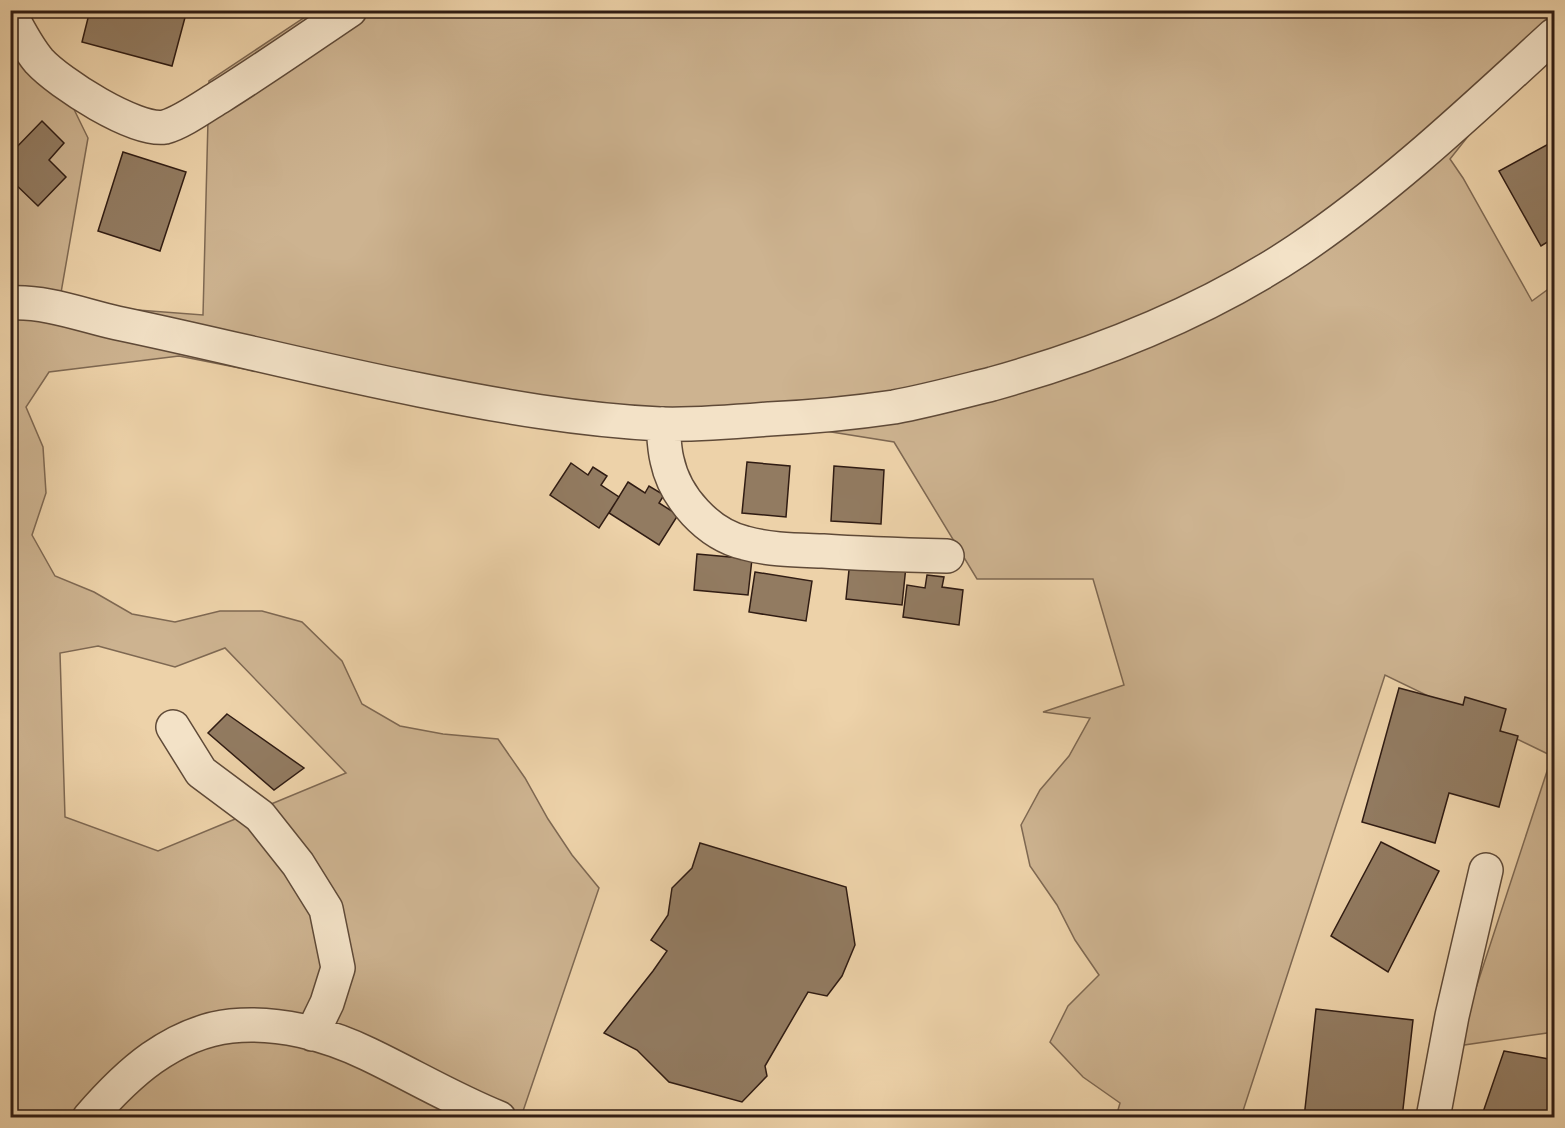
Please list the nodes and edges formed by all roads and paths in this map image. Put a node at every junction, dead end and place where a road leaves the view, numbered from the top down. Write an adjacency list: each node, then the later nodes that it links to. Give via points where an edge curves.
1 (350, 10): 2 (street, via 206,106 156,128 128,119 62,81 38,60)
2 (10, 14)
3 (1554, 35): 5 (street, via 1434,144 1336,224 1200,307 1036,372 897,406 829,416)
4 (10, 303): 5 (street, via 46,306 420,390 556,414)
5 (663, 424): 6 (street, via 673,480 701,519 722,535 782,549)
6 (947, 556)
7 (173, 727): 9 (street, via 201,772 260,816 298,864 326,909 338,968)
8 (1486, 870): 12 (street)
9 (312, 1034): 10 (street, via 365,1052); 11 (street, via 276,1027 230,1026 188,1037 137,1069)
10 (494, 1117)
11 (89, 1118)
12 (1433, 1118)

